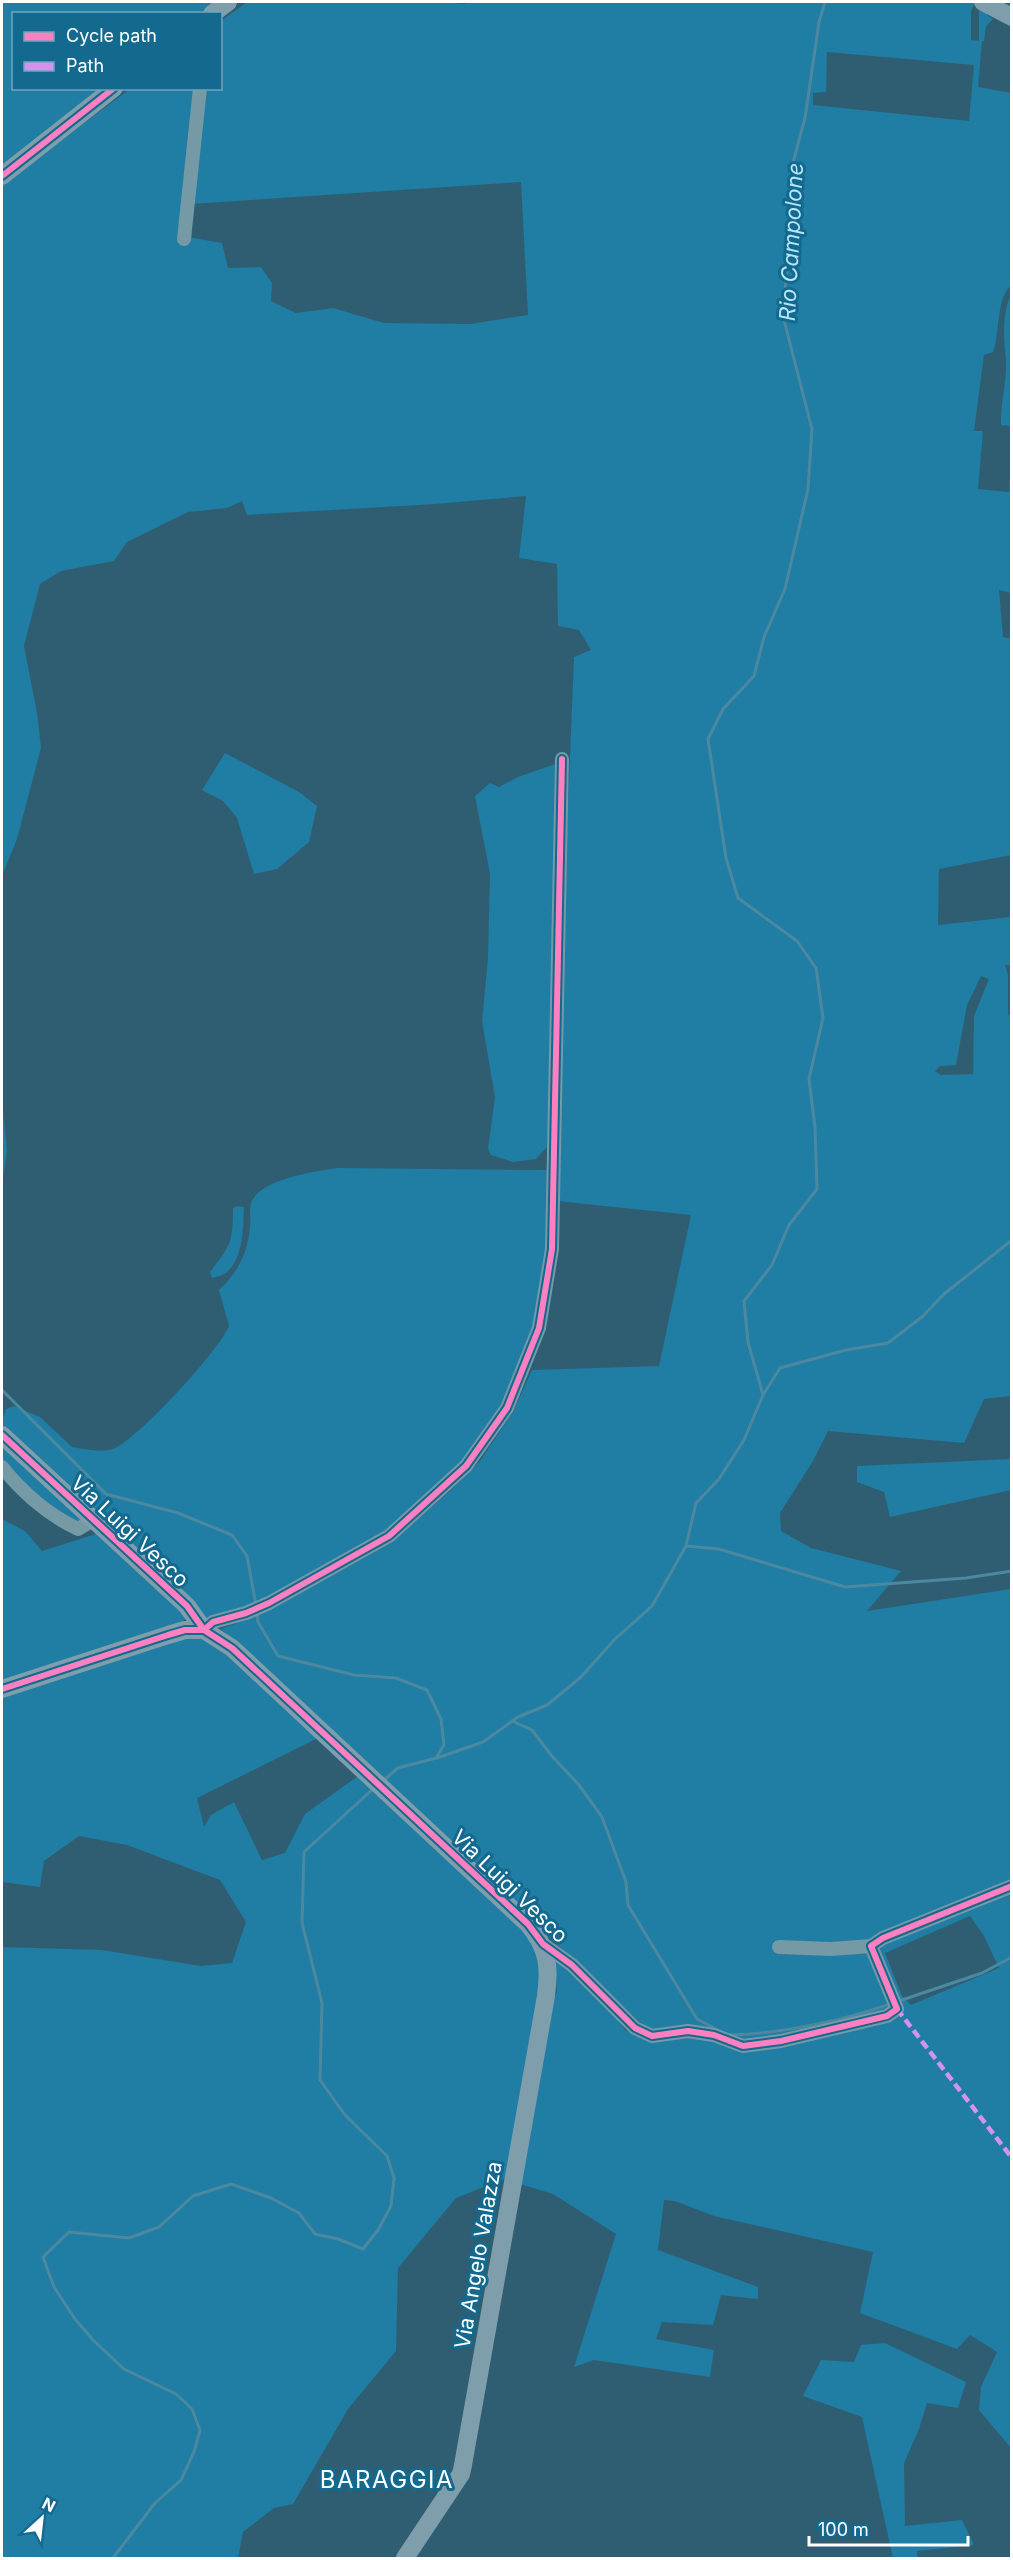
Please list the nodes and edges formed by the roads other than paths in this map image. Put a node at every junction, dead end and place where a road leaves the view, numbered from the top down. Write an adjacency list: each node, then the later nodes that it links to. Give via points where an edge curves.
1 (228, 2): 3 (street)
2 (983, 2): 4 (street)
3 (215, 12)
4 (1011, 17)
5 (111, 90): 7 (street)
6 (200, 90): 8 (street)
7 (2, 176)
8 (184, 239)
9 (562, 759): 13 (street, via 552,1250 540,1329 507,1408 466,1466 389,1536 269,1603 213,1622)
10 (2, 1435): 12 (street, Via Luigi Vesco)
11 (2, 1467): 12 (street, via 58,1519 78,1529)
12 (93, 1520): 13 (street, Via Luigi Vesco, via 187,1606)
13 (204, 1630): 14 (street, via 185,1630); 16 (street, Via Luigi Vesco, via 232,1648 528,1924)
14 (2, 1689)
15 (1011, 1886): 17 (street)
16 (543, 1944): 17 (street, Via Luigi Vesco, via 572,1965 635,2028 652,2036 688,2031 714,2035 743,2046 887,2016 894,2003); 19 (street, Via Angelo Valazza, via 548,1967 546,1996 461,2474)
17 (871, 1946): 18 (street)
18 (779, 1947)
19 (405, 2559)

